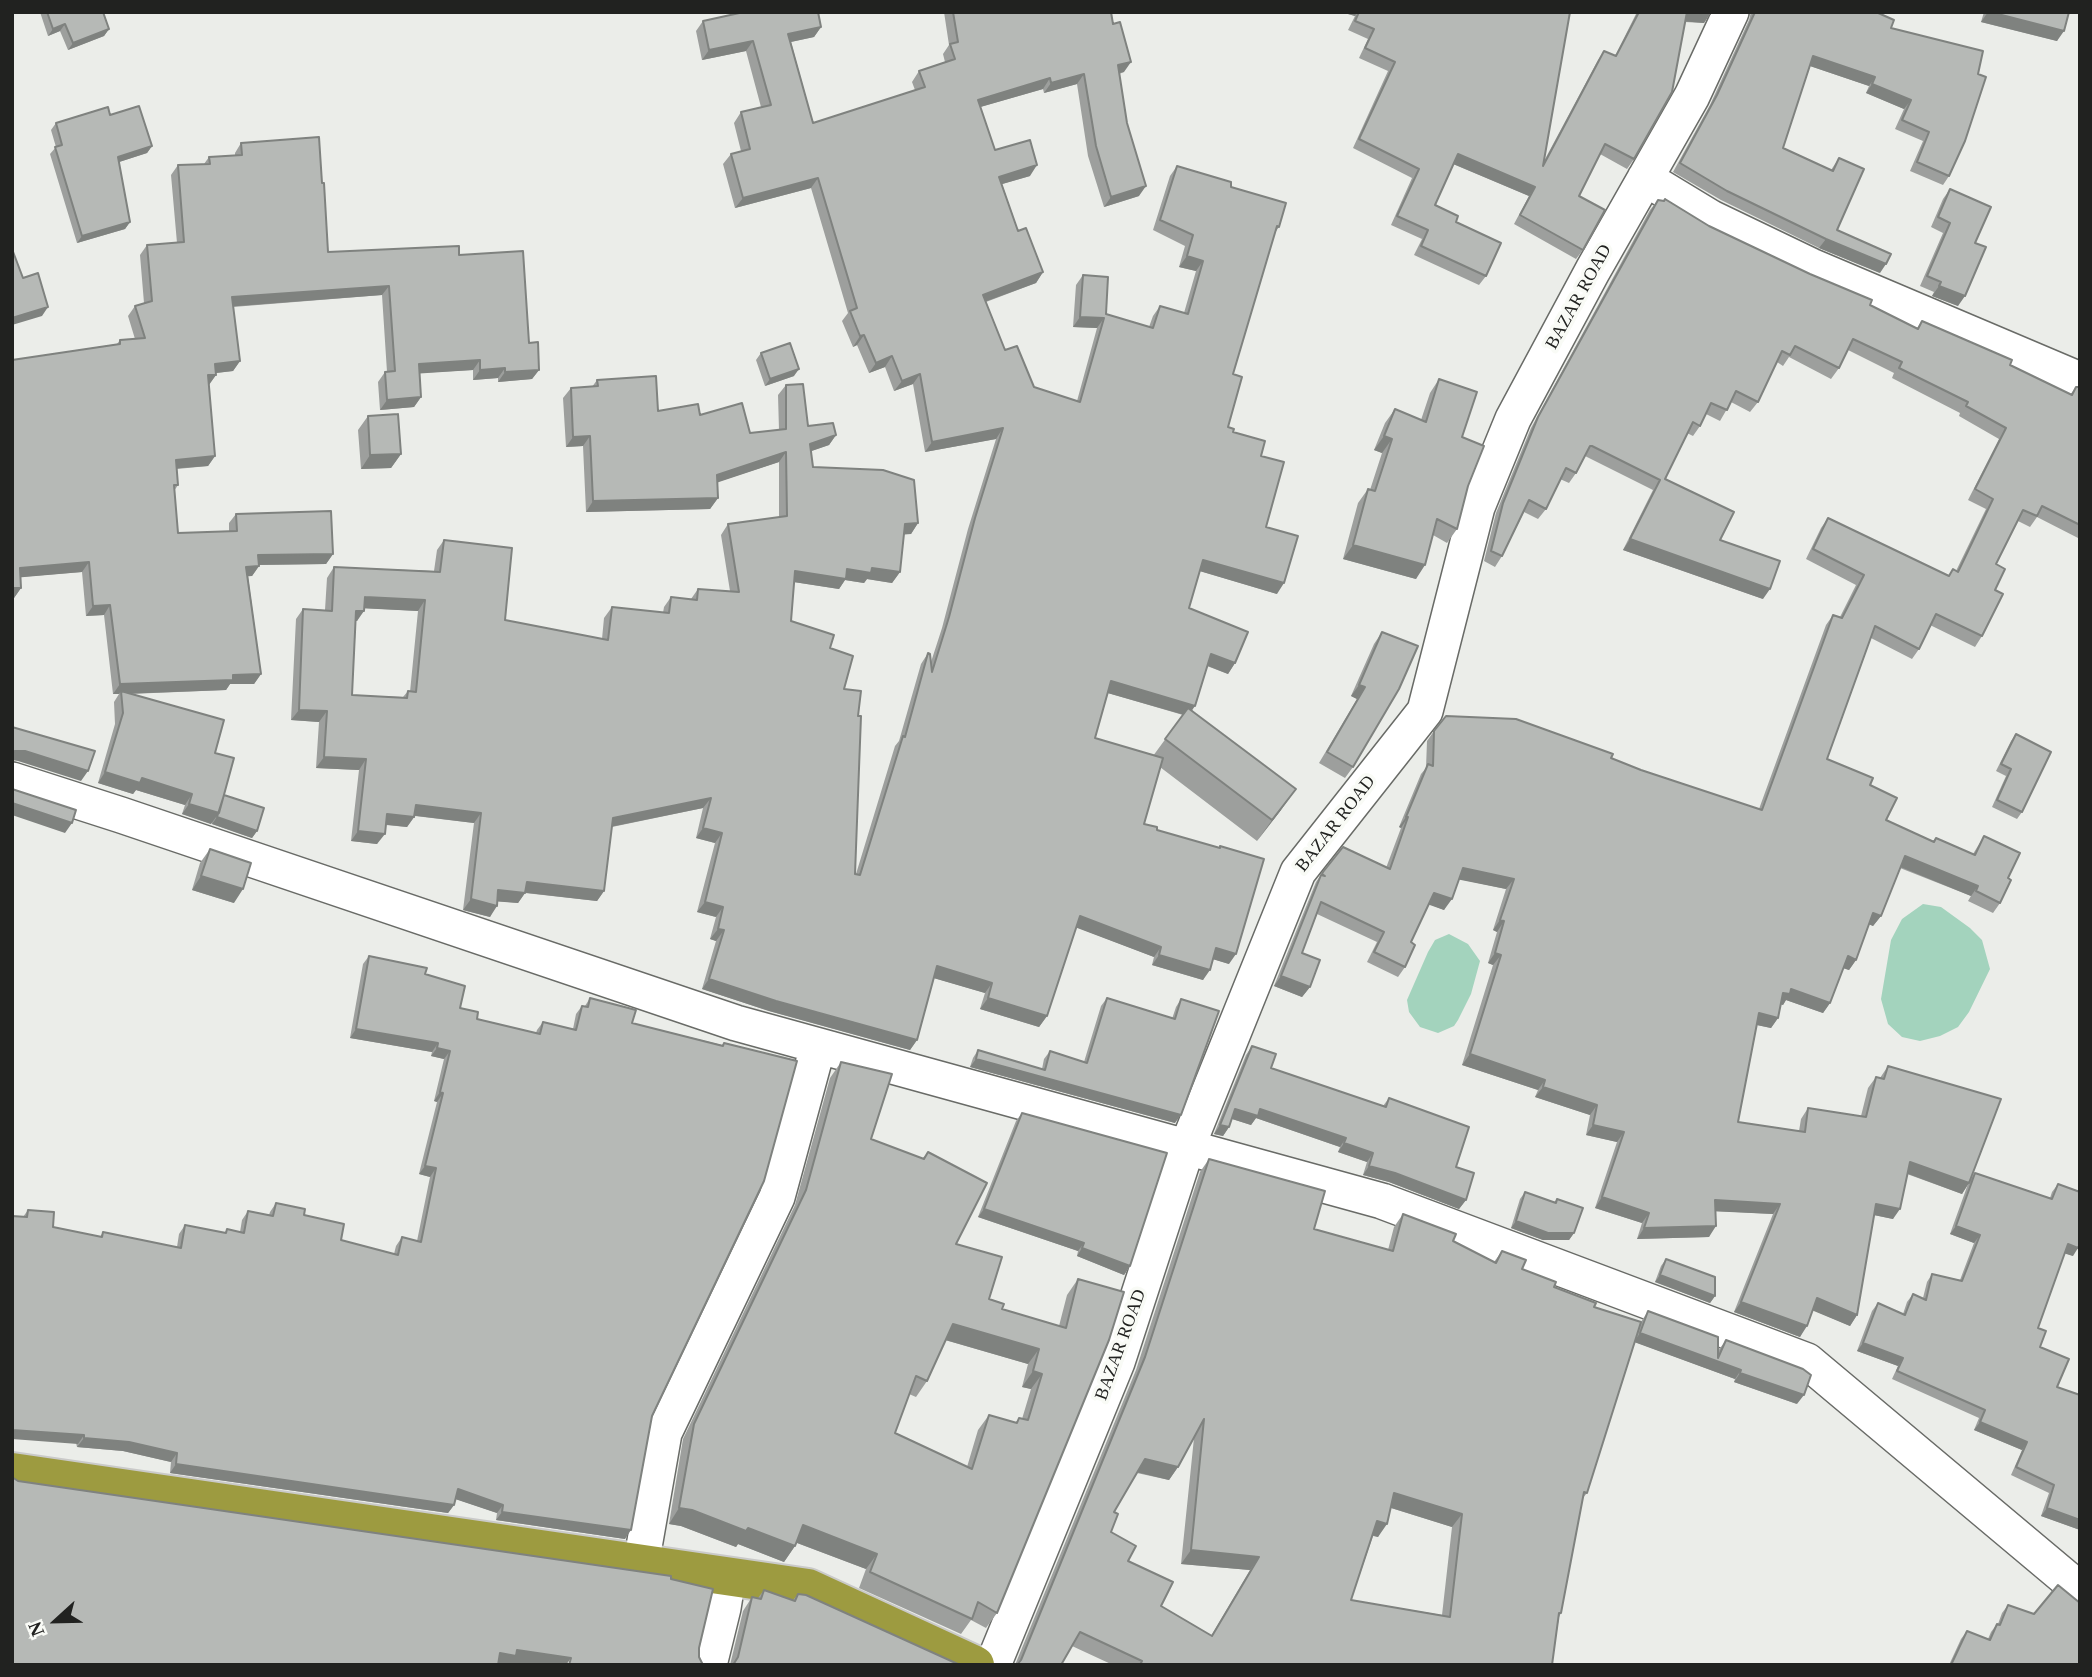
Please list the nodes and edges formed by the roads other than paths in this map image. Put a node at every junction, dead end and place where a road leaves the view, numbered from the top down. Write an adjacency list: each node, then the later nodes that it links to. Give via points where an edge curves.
1 (1731, 12): 2 (street, BAZAR ROAD, via 1692,96)
2 (1645, 178): 3 (street, via 1711,218 1811,266); 6 (street, BAZAR ROAD, via 1508,432 1477,507 1426,710 1298,872)
3 (2080, 380)
4 (12, 780): 5 (street, via 736,1023)
5 (818, 1046): 6 (street); 8 (street, via 777,1197 664,1433)
6 (1187, 1147): 10 (street, via 1382,1200 1807,1361); 13 (street, BAZAR ROAD, via 1117,1362)
7 (12, 1472): 8 (highway)
8 (641, 1564): 9 (highway)
9 (728, 1577): 11 (street); 12 (highway, via 808,1588)
10 (2080, 1590)
11 (709, 1665)
12 (975, 1665)
13 (993, 1665)

